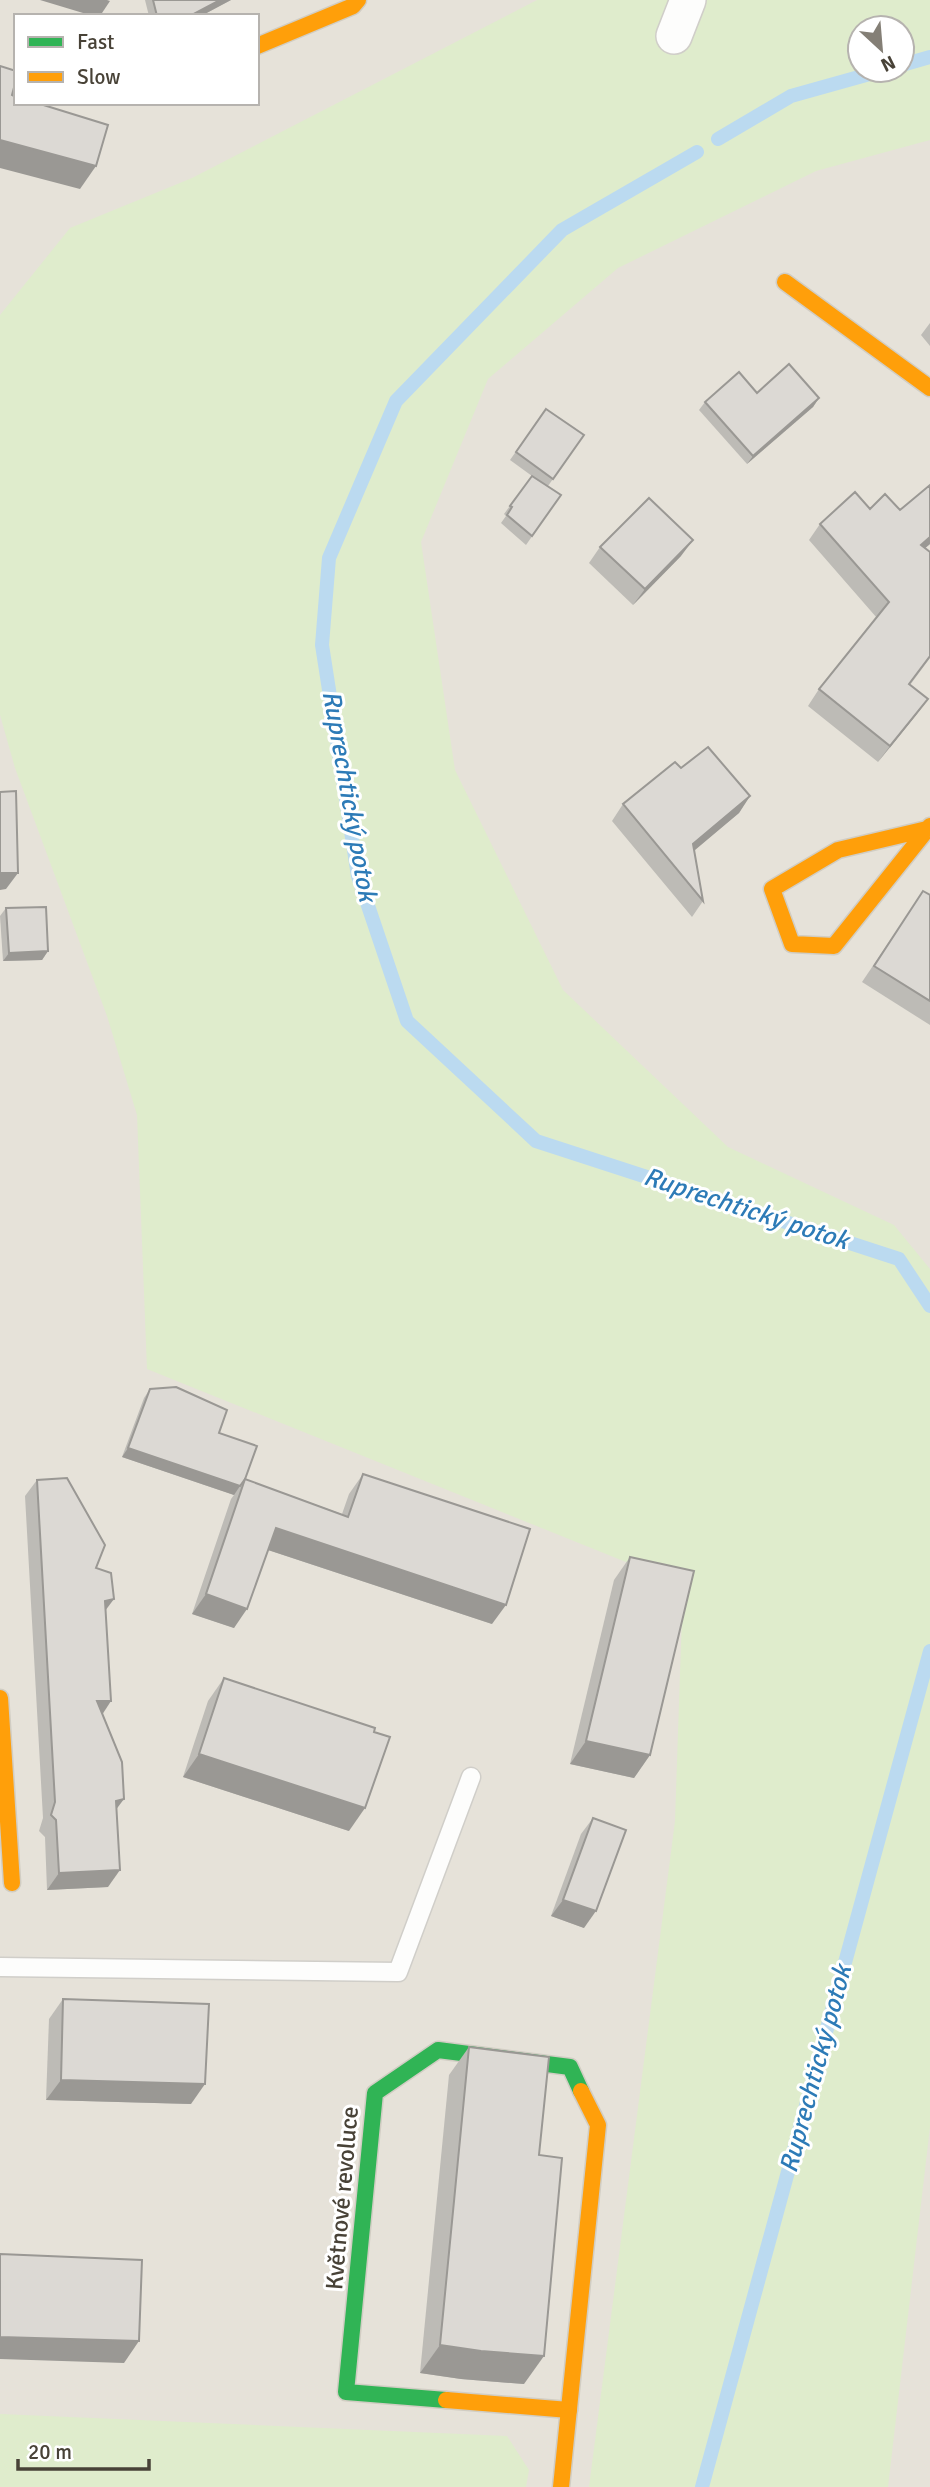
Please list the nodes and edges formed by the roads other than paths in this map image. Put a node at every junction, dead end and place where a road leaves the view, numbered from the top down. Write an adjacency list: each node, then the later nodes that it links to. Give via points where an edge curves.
1 (358, 0): 4 (street)
2 (688, 0): 3 (street)
3 (674, 36)
4 (259, 45)
5 (785, 282): 6 (street)
6 (930, 388)
7 (929, 827): 7 (street, via 834,946 792,944 772,889 838,850)
8 (0, 1698): 10 (street)
9 (471, 1777): 11 (lane, via 398,1972)
10 (12, 1883)
11 (0, 1967)
12 (569, 2410): 12 (street, Květnové revoluce, via 598,2125 570,2067 438,2050 375,2093 346,2392); 13 (street, Květnové revoluce)
13 (561, 2487)

